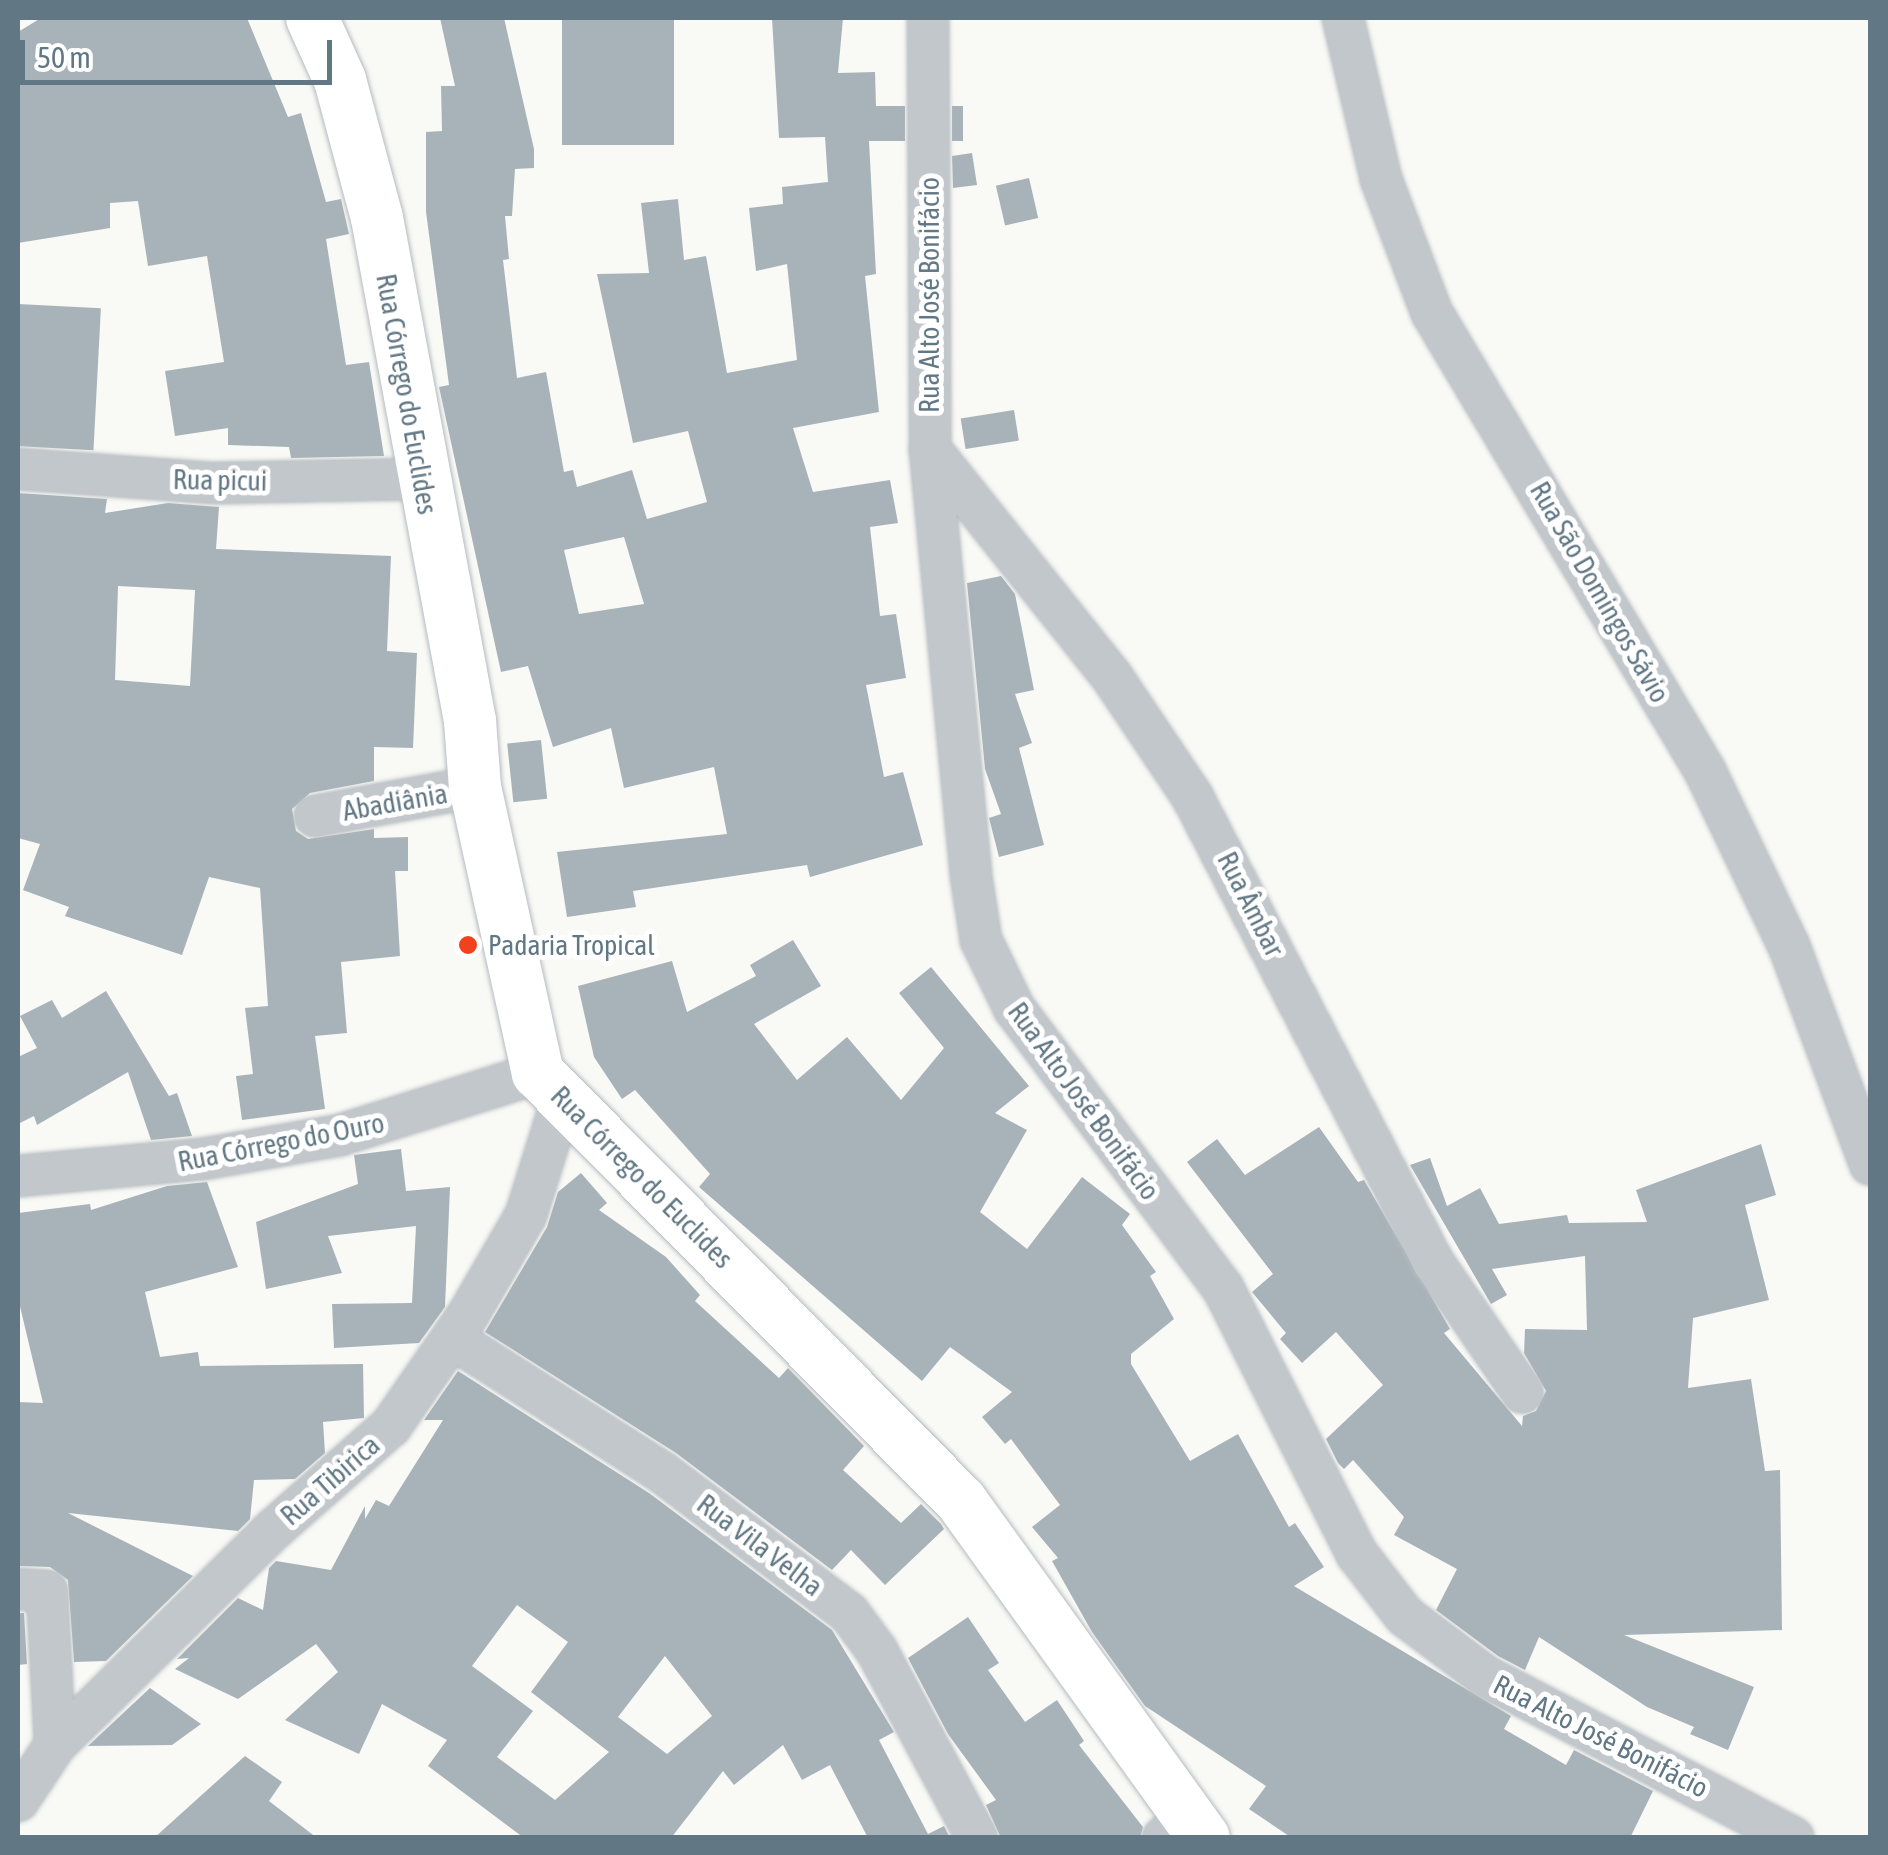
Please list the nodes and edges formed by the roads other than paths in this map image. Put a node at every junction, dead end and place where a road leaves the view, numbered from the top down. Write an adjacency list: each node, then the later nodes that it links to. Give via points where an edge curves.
1 (312, 18): 6 (main road, Rua Córrego do Euclides, via 340,80 372,199)
2 (928, 18): 4 (street, Rua Alto José Bonifácio)
3 (1343, 18): 10 (street, Rua São Domingos Sávio, via 1380,179 1432,313 1705,771 1789,946)
4 (930, 449): 13 (street, Rua Âmbar, via 1112,677 1192,796 1434,1262); 19 (street, Rua Alto José Bonifácio, via 971,876 982,940 1014,1008 1223,1288 1357,1554 1405,1616 1485,1676)
5 (18, 469): 6 (street, Rua picui, via 216,483)
6 (422, 479): 7 (main road, Rua Córrego do Euclides, via 470,721)
7 (475, 787): 8 (street, Abadiânia); 9 (main road, Rua Córrego do Euclides)
8 (315, 816)
9 (550, 1088): 11 (street, Rua Córrego do Ouro, via 203,1160); 12 (street, Rua Tibirica, via 526,1214); 17 (main road, Rua Córrego do Euclides, via 803,1334 961,1501)
10 (1870, 1164)
11 (18, 1176)
12 (453, 1339): 15 (street, Rua Tibirica, via 391,1426 274,1529); 18 (street, Rua Vila Velha, via 663,1473 849,1613 877,1651)
13 (1522, 1392)
14 (32, 1590): 15 (street)
15 (55, 1745): 16 (street, Rua Tibirica)
16 (18, 1801)
17 (1185, 1831)
18 (976, 1838)
19 (1793, 1838)

